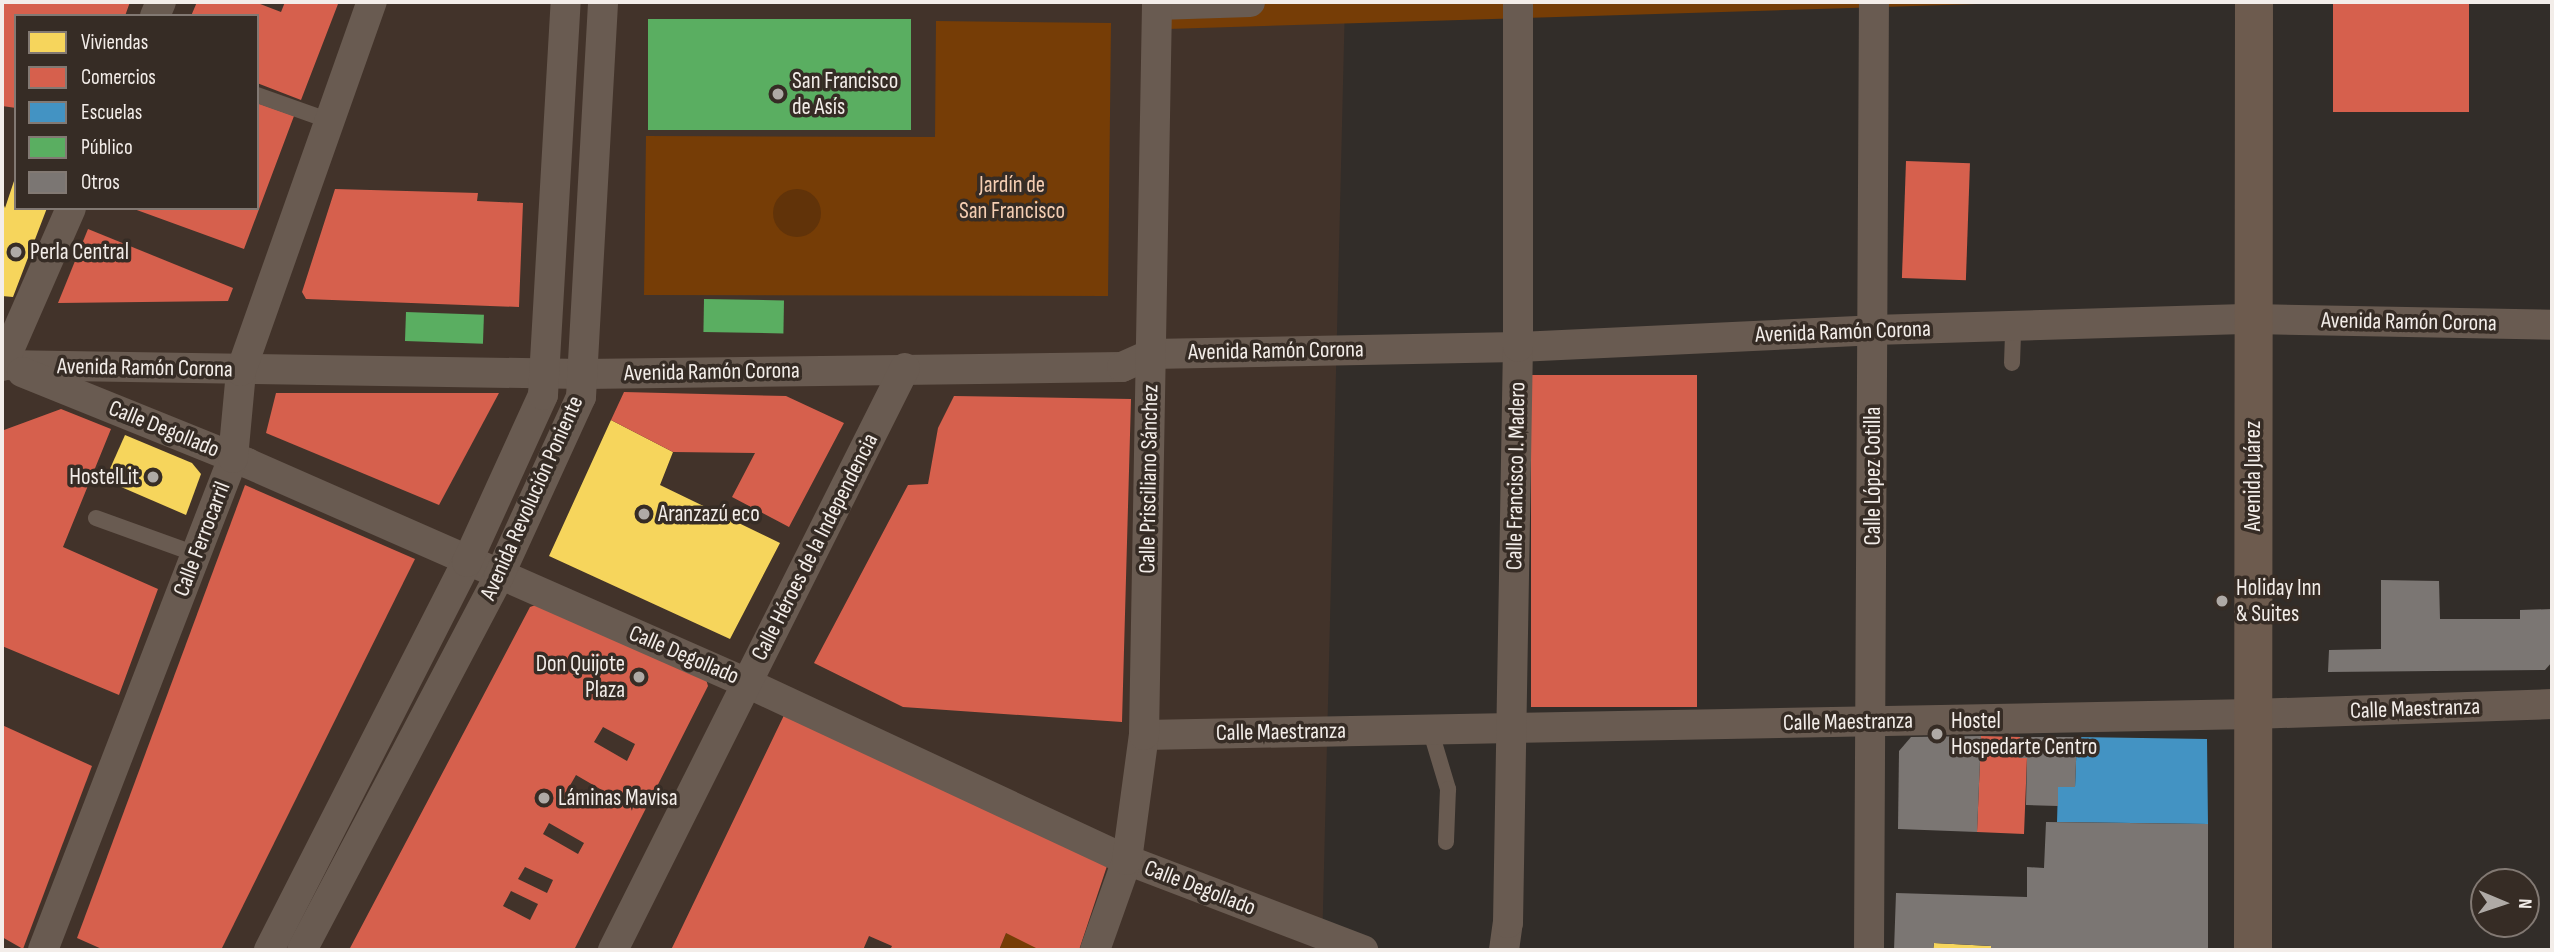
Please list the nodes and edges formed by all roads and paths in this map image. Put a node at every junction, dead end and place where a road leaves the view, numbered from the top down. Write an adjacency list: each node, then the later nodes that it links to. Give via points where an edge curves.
1 (372, 2): 10 (street, Calle Ferrocarril)
2 (566, 2): 22 (street, Avenida Revolución Poniente)
3 (603, 2): 23 (street, Avenida Revolución Poniente)
4 (1250, 2): 8 (street)
5 (1517, 2): 16 (street, Calle Francisco I. Madero)
6 (1874, 2): 15 (street, Calle López Cotilla)
7 (2254, 2): 12 (main road, Avenida Juárez)
8 (1157, 3): 17 (street, Calle Prisciliano Sánchez)
9 (259, 96): 10 (lane)
10 (330, 121): 21 (street, Calle Ferrocarril)
11 (70, 210): 19 (street)
12 (2253, 319): 13 (street, Avenida Ramón Corona); 14 (street, Avenida Ramón Corona); 31 (main road, Avenida Juárez)
13 (2552, 325)
14 (2013, 326): 15 (street, Avenida Ramón Corona); 18 (lane)
15 (1873, 330): 16 (street, Avenida Ramón Corona); 32 (street, Calle López Cotilla)
16 (1518, 346): 17 (street, Avenida Ramón Corona); 33 (street, Calle Francisco I. Madero)
17 (1151, 354): 20 (street, Avenida Ramón Corona, via 1122,367); 35 (street, Calle Prisciliano Sánchez)
18 (2012, 363)
19 (2, 365): 21 (street, Avenida Ramón Corona); 24 (street, Calle Degollado)
20 (905, 369): 23 (street, Avenida Ramón Corona); 29 (street, Calle Héroes de la Independencia)
21 (241, 371): 22 (street, Avenida Ramón Corona); 24 (street, Calle Ferrocarril)
22 (544, 373): 23 (street, Avenida Ramón Corona); 27 (street, Avenida Revolución Poniente, via 543,395)
23 (583, 374): 28 (street, Avenida Revolución Poniente, via 581,397)
24 (233, 457): 26 (street, Calle Ferrocarril); 27 (street, Calle Degollado)
25 (96, 518): 26 (lane)
26 (196, 554): 38 (street, Calle Ferrocarril)
27 (467, 562): 28 (street, Calle Degollado); 39 (street, Avenida Revolución Poniente)
28 (499, 576): 29 (street, Calle Degollado); 40 (street, Avenida Revolución Poniente)
29 (747, 683): 37 (street, Calle Degollado); 41 (street, Calle Héroes de la Independencia)
30 (2552, 704): 31 (street, Calle Maestranza)
31 (2253, 714): 32 (street, Calle Maestranza); 46 (main road, Avenida Juárez)
32 (1873, 721): 33 (street, Calle Maestranza); 45 (street, Calle López Cotilla)
33 (1512, 728): 34 (street, Calle Maestranza); 44 (street, Calle Francisco I. Madero)
34 (1430, 729): 35 (street, Calle Maestranza); 36 (lane, via 1448,789)
35 (1144, 734): 37 (street, Calle Prisciliano Sánchez)
36 (1446, 842)
37 (1127, 860): 42 (street, Calle Prisciliano Sánchez); 43 (street, Calle Degollado)
38 (43, 950)
39 (269, 950)
40 (302, 950)
41 (614, 950)
42 (1095, 950)
43 (1363, 950)
44 (1504, 950)
45 (1869, 950)
46 (2253, 950)

